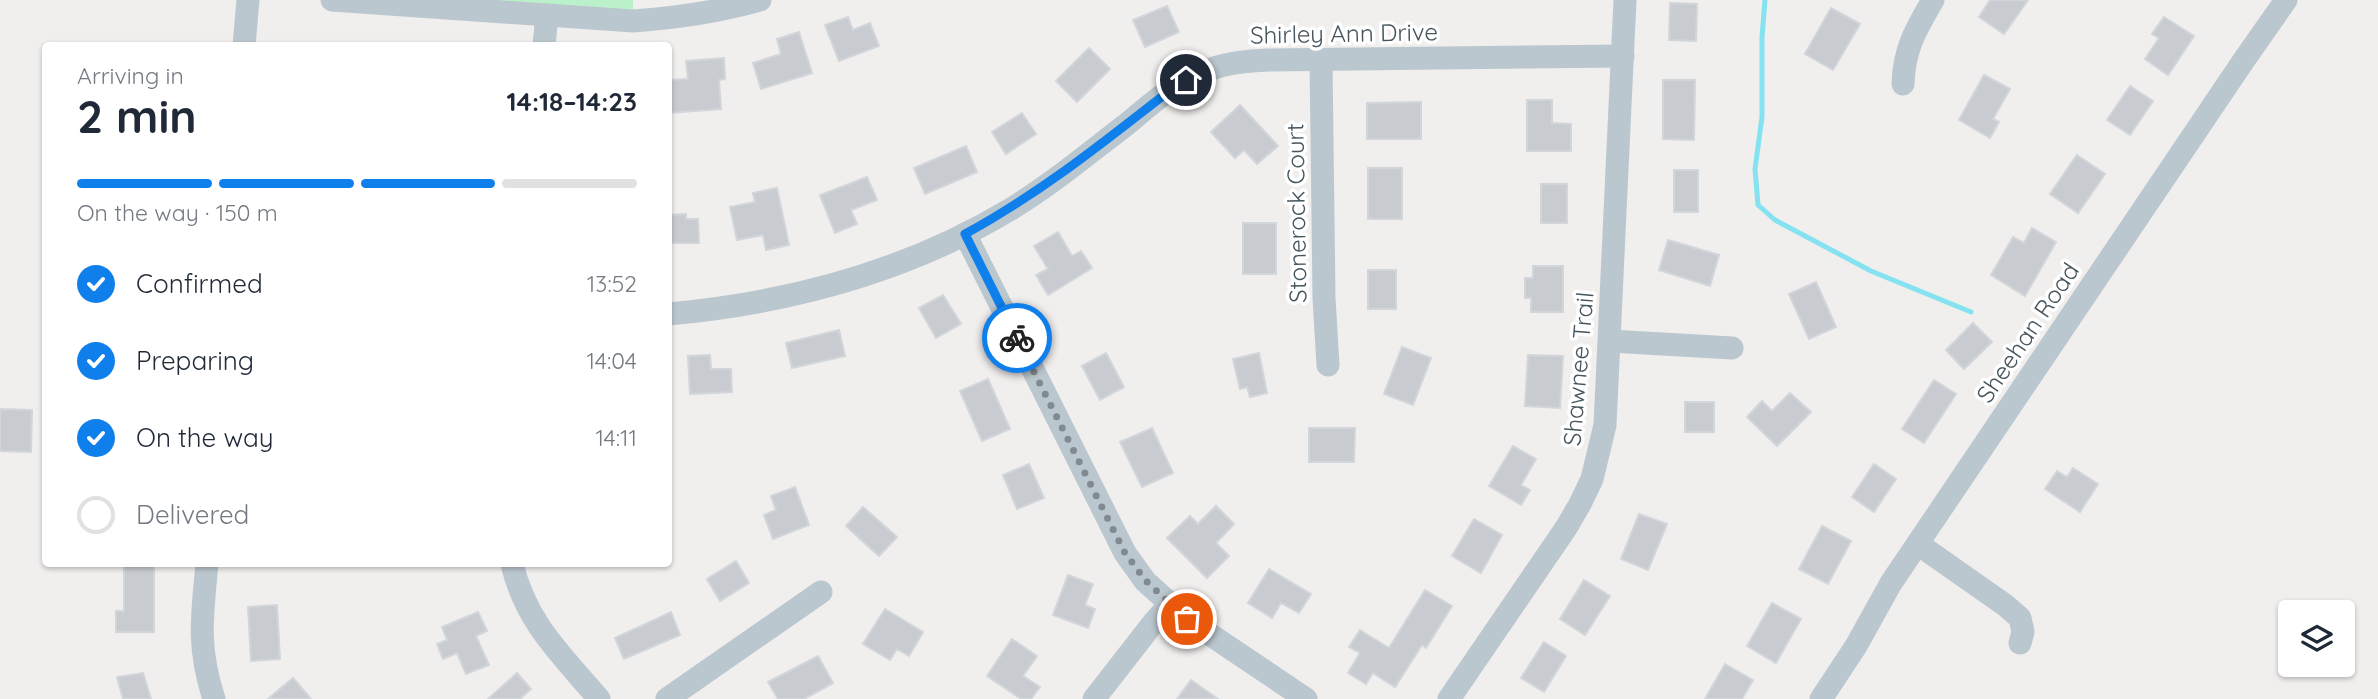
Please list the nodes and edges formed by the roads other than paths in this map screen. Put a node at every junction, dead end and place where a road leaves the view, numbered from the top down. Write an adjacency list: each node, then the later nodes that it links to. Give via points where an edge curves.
1 (248, 0): 8 (street)
2 (332, 0): 7 (street)
3 (760, 0): 7 (street, via 664,19)
4 (1625, 0): 10 (street, Shawnee Trail)
5 (1933, 0): 12 (street, via 1913,35)
6 (2286, 0): 18 (street, Sheehan Road)
7 (547, 15): 9 (street)
8 (244, 42)
9 (544, 42)
10 (1622, 56): 11 (street, Shirley Ann Drive); 15 (street, Shawnee Trail)
11 (1321, 60): 13 (street, Shirley Ann Drive, via 1245,61 1200,73 1173,88 1055,179); 17 (street, Stonerock Court)
12 (1903, 84)
13 (965, 234): 14 (street, Shirley Ann Drive, via 822,289 769,302); 22 (street, via 1125,553)
14 (672, 314)
15 (1610, 341): 16 (street); 29 (street, Shawnee Trail, via 1605,425 1592,479 1580,504)
16 (1732, 348)
17 (1328, 365)
18 (1918, 544): 23 (street, via 2020,618); 30 (street, Sheehan Road)
19 (207, 567): 24 (street, via 202,650)
20 (513, 567): 25 (street, via 538,627)
21 (821, 592): 26 (street)
22 (1169, 605): 27 (street); 28 (street)
23 (2020, 643)
24 (214, 699)
25 (599, 699)
26 (667, 699)
27 (1094, 699)
28 (1306, 699)
29 (1449, 699)
30 (1821, 699)

